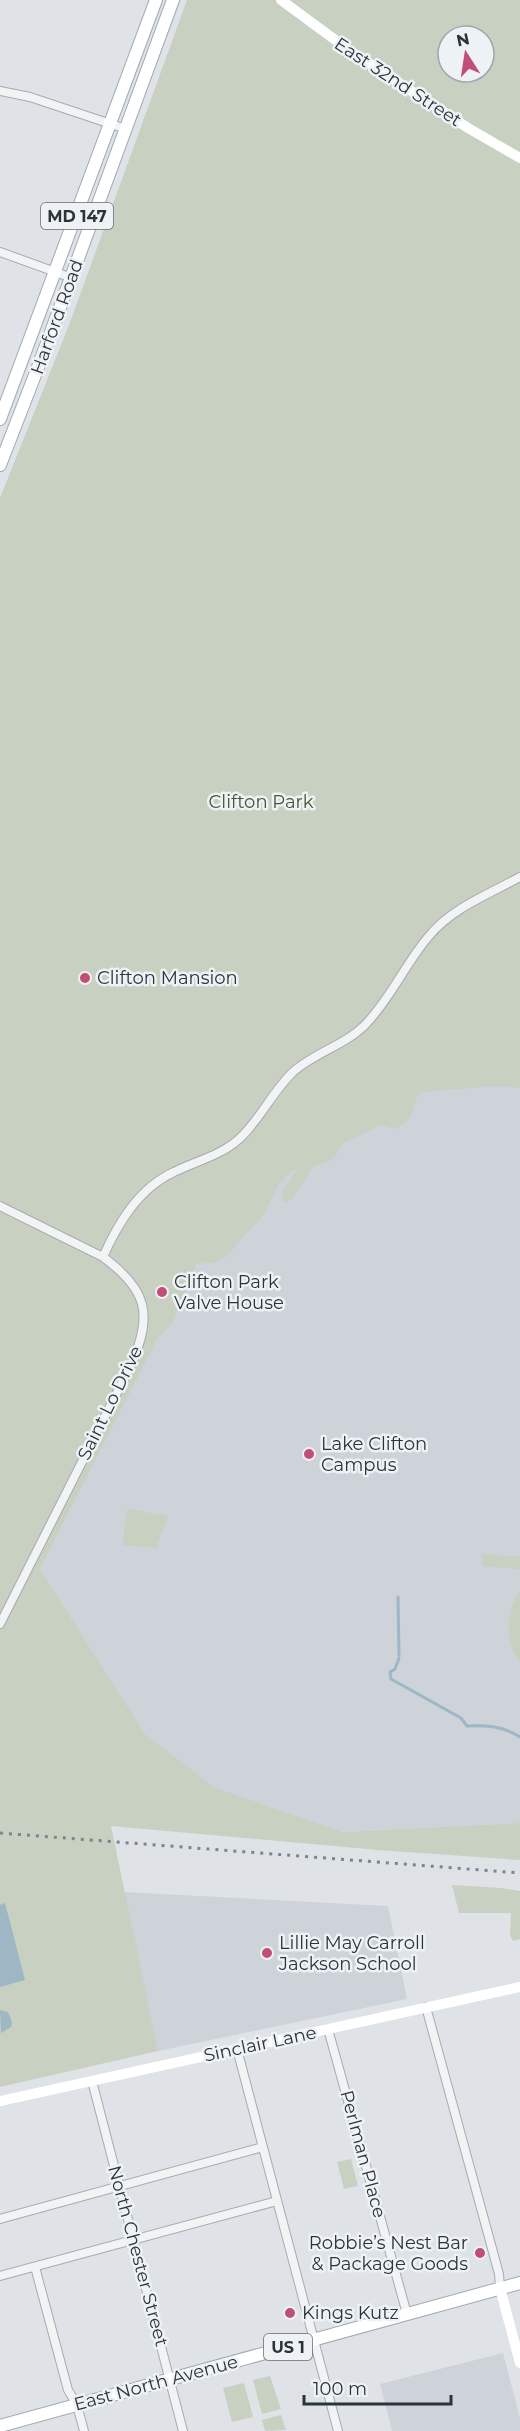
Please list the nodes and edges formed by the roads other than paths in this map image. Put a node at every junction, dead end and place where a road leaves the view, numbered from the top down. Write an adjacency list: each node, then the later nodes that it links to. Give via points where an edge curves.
1 (156, 0): 5 (main road, Harford Road / MD 147)
2 (173, 0): 6 (main road, Harford Road / MD 147)
3 (281, 0): 7 (main road, East 32nd Street, via 370,64)
4 (0, 91): 5 (street)
5 (112, 123): 6 (street); 9 (main road, Harford Road / MD 147)
6 (126, 129): 10 (main road, Harford Road / MD 147)
7 (520, 158)
8 (0, 252): 9 (street)
9 (56, 272): 10 (street); 11 (main road, Harford Road / MD 147)
10 (72, 278): 12 (main road, Harford Road / MD 147)
11 (0, 419)
12 (0, 465)
13 (520, 877): 15 (street, via 437,927 365,1025 295,1070 231,1146 149,1188 124,1217)
14 (0, 1206): 15 (street, Saint Lo Drive)
15 (103, 1257): 16 (street, Saint Lo Drive, via 136,1290 144,1313 143,1334)
16 (0, 1624)
17 (520, 1987): 18 (main road, Sinclair Lane)
18 (426, 2007): 19 (main road, Sinclair Lane); 31 (street)
19 (328, 2029): 20 (main road, Sinclair Lane); 32 (street, Perlman Place)
20 (237, 2049): 21 (main road, Sinclair Lane); 23 (street)
21 (92, 2081): 22 (main road, Sinclair Lane); 24 (street, North Chester Street)
22 (0, 2101)
23 (263, 2147): 24 (street); 25 (street)
24 (119, 2186): 26 (street); 27 (street, North Chester Street)
25 (277, 2201): 27 (street); 33 (street)
26 (0, 2219)
27 (133, 2240): 28 (street); 35 (street, North Chester Street)
28 (35, 2267): 29 (street); 36 (street, via 68,2390)
29 (0, 2276)
30 (520, 2283): 31 (main road, East North Avenue / US 1)
31 (500, 2288): 32 (main road, East North Avenue / US 1); 34 (main road)
32 (407, 2314): 33 (main road, East North Avenue / US 1)
33 (314, 2340): 35 (main road, East North Avenue / US 1); 40 (street)
34 (520, 2363)
35 (170, 2379): 36 (main road, East North Avenue / US 1); 39 (street, North Chester Street)
36 (77, 2405): 37 (main road, East North Avenue / US 1); 38 (street)
37 (0, 2426)
38 (84, 2431)
39 (183, 2431)
40 (338, 2431)

